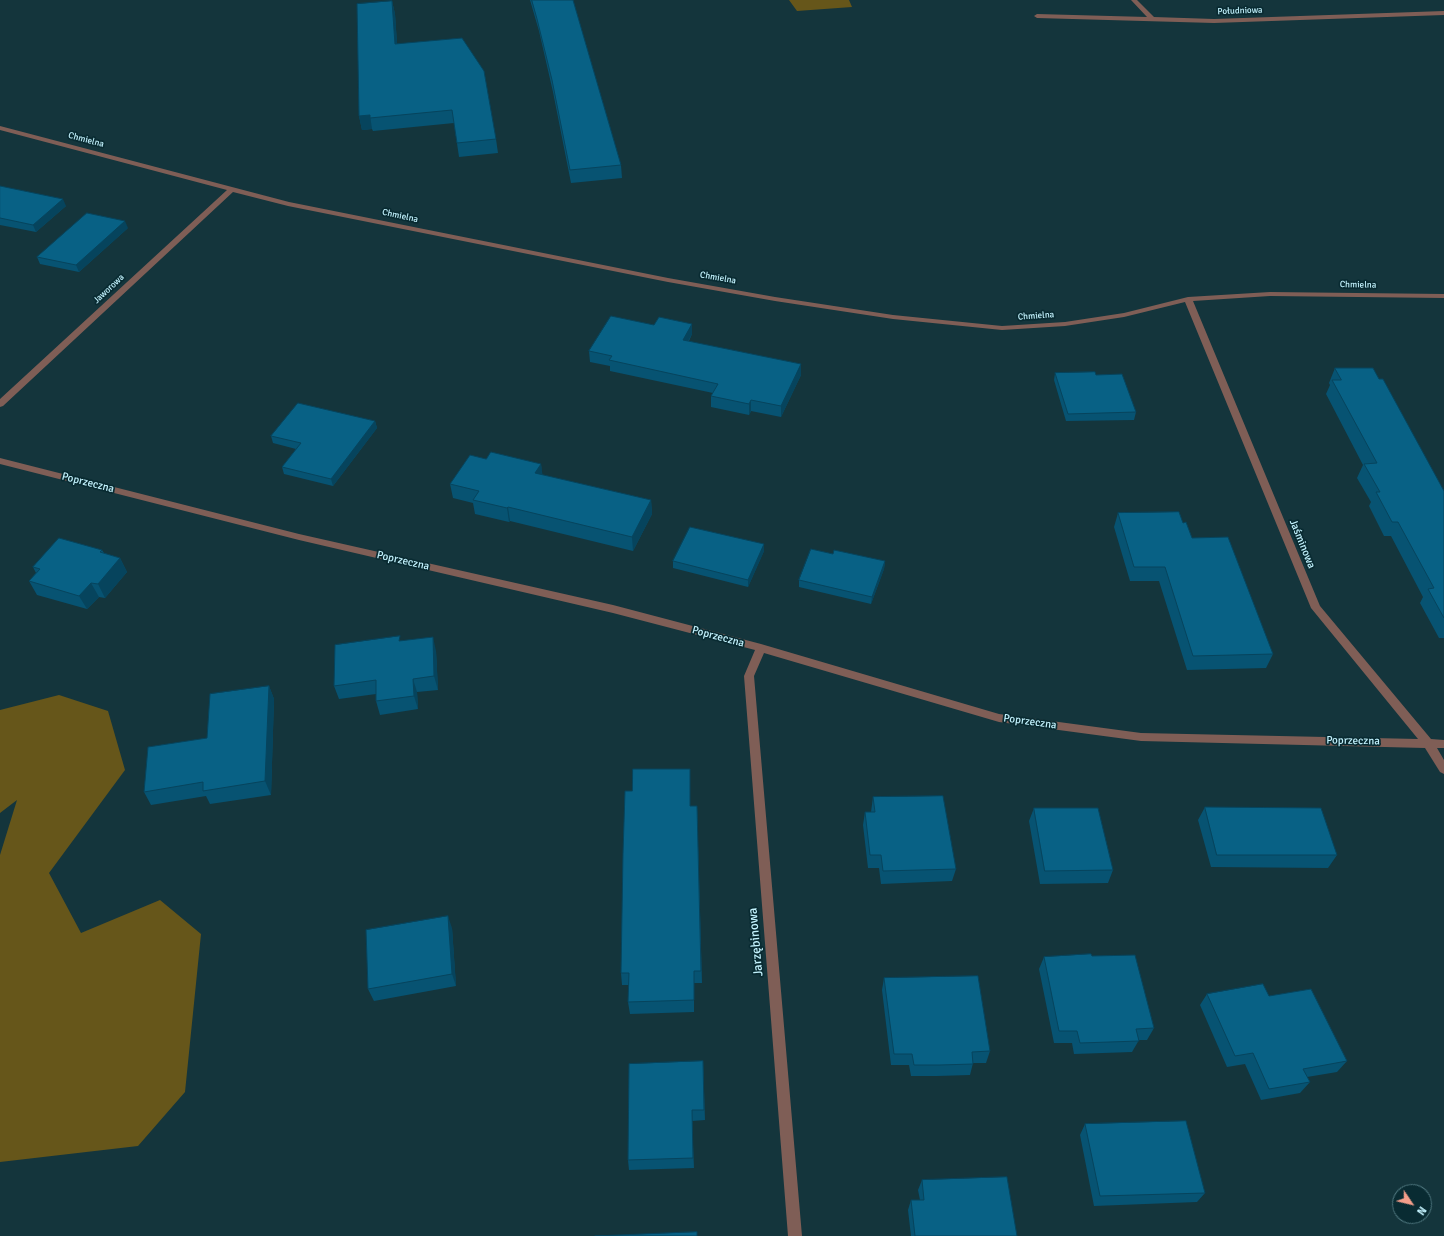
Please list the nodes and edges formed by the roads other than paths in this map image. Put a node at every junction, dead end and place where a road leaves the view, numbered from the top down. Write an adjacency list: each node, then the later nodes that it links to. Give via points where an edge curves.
1 (1134, 0): 4 (street)
2 (1444, 13): 4 (street, Południowa, via 1214,21)
3 (1037, 16): 4 (street, Południowa)
4 (1152, 20)
5 (0, 128): 6 (street, Chmielna)
6 (232, 189): 8 (street, Chmielna, via 303,207 660,278 893,317 1002,328 1065,324 1124,315); 9 (street, Jaworowa)
7 (1444, 296): 8 (street, Chmielna, via 1270,294)
8 (1188, 299): 12 (street, Jaśminowa, via 1316,608)
9 (0, 404)
10 (0, 461): 11 (street, Poprzeczna, via 299,537 613,609)
11 (761, 648): 12 (street, Poprzeczna, via 999,718 1141,737); 15 (street, Jarzębinowa, via 750,676)
12 (1428, 743): 13 (street, Poprzeczna); 14 (street, Jaśminowa)
13 (1444, 744)
14 (1444, 769)
15 (795, 1236)

